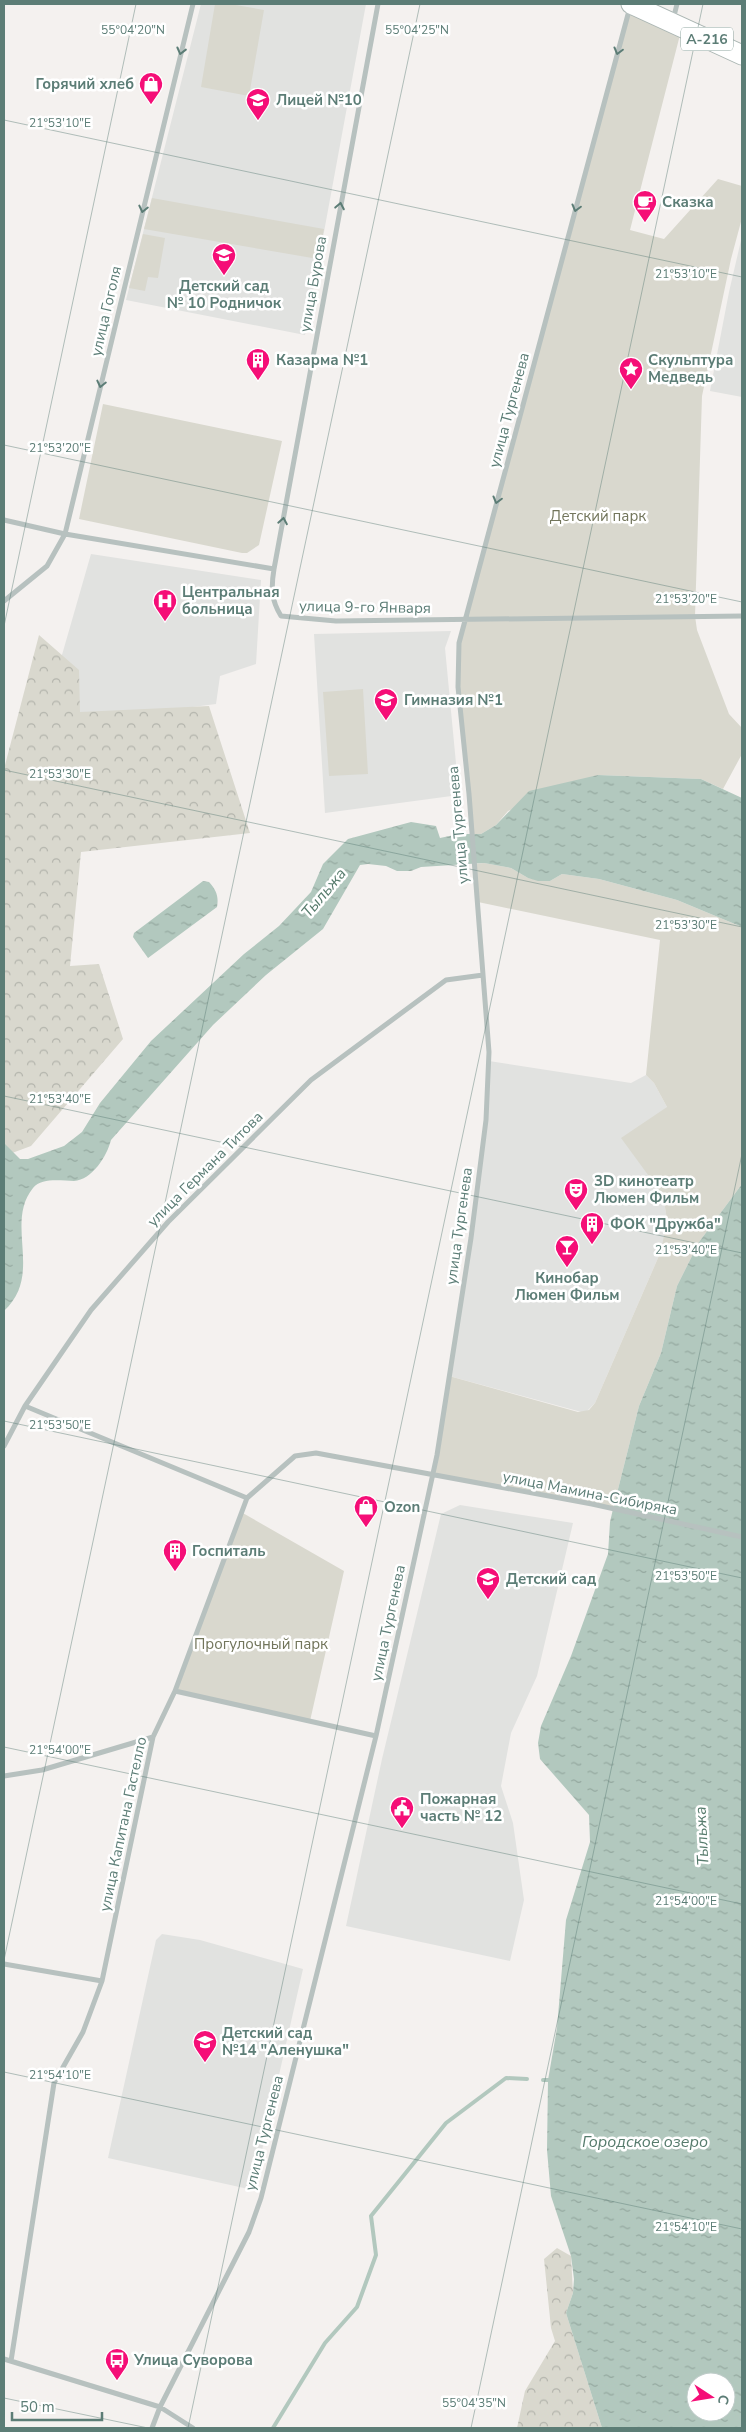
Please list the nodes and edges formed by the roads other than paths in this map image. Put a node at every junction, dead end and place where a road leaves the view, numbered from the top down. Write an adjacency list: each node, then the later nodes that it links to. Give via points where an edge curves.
1 (192, 4): 8 (street, улица Гоголя, one-way to 8)
2 (378, 4): 9 (street, улица Бурова, one-way to 2)
3 (631, 4): 5 (main road, А-216); 12 (street, улица Тургенева, one-way to 12)
4 (677, 4): 5 (street)
5 (672, 23): 6 (main road, А-216)
6 (742, 55)
7 (4, 520): 8 (street)
8 (65, 534): 9 (street); 10 (street, улица Гоголя, via 48,566)
9 (274, 569): 12 (street, улица 9-го Января, via 272,598 281,616 292,619)
10 (4, 601)
11 (742, 616): 12 (street, улица 9-го Января)
12 (465, 620): 13 (street, улица Тургенева, via 460,643 458,687)
13 (483, 975): 14 (street, улица Германа Титова, via 446,980 311,1080 162,1230 91,1310); 16 (street, улица Тургенева, via 489,1052 486,1120 471,1238)
14 (25, 1406): 15 (street, улица Германа Титова); 17 (street)
15 (4, 1446)
16 (432, 1476): 17 (street, улица Капитана Гастелло, via 316,1453 295,1456); 18 (street, улица Мамина-Сибиряка, via 592,1504); 20 (street, улица Тургенева)
17 (247, 1498): 19 (street, улица Капитана Гастелло)
18 (742, 1537)
19 (175, 1691): 20 (street); 21 (street, улица Капитана Гастелло)
20 (376, 1736): 27 (street, улица Тургенева, via 261,2198 249,2232)
21 (153, 1737): 22 (street, via 42,1770); 24 (street, улица Капитана Гастелло)
22 (4, 1776)
23 (4, 1964): 24 (street)
24 (102, 1981): 26 (street, улица Капитана Гастелло, via 83,2032 54,2083)
25 (4, 2359): 26 (street)
26 (11, 2361): 27 (street)
27 (160, 2407): 28 (street, улица Тургенева); 29 (street)
28 (152, 2428)
29 (193, 2428)

